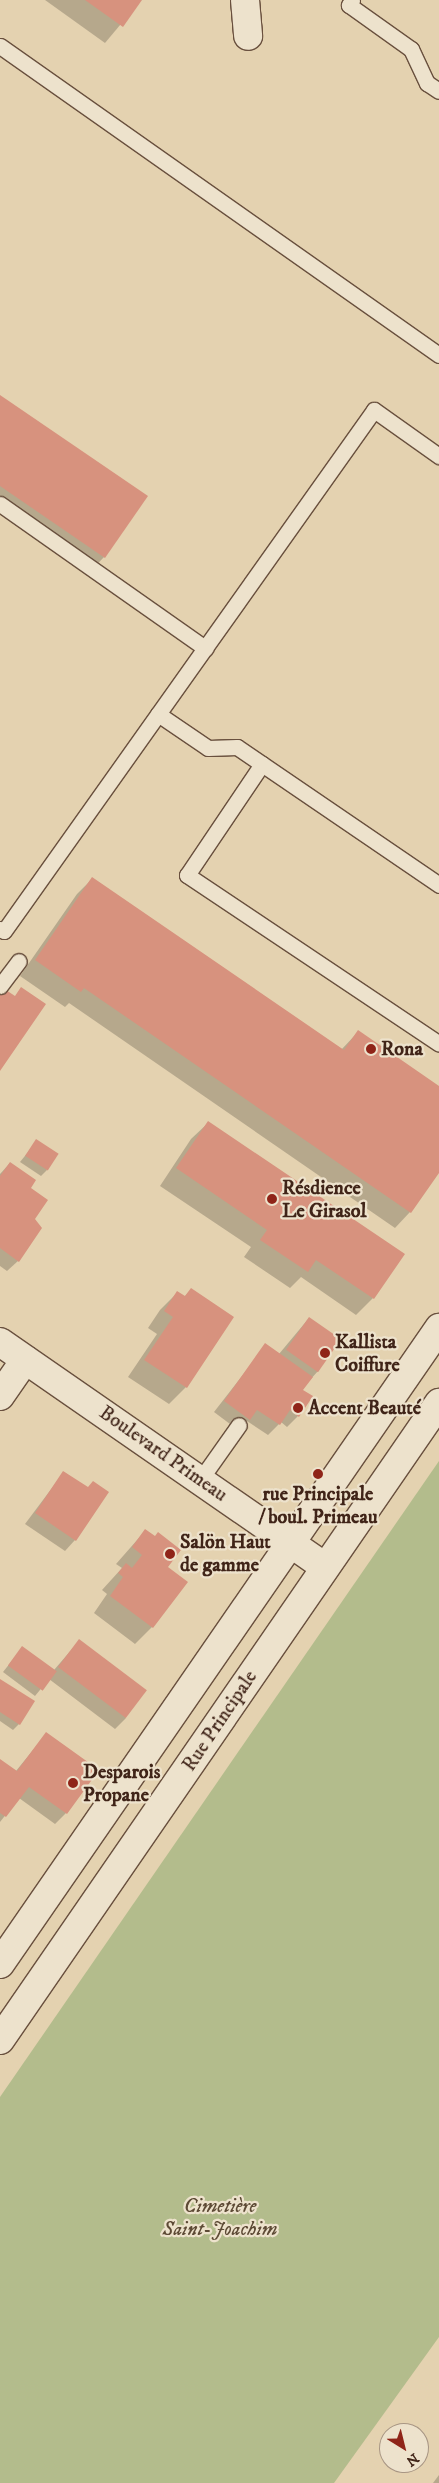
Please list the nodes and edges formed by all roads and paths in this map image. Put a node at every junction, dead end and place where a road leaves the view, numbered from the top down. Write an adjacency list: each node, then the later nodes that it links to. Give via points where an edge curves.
1 (245, 0): 3 (street)
2 (352, 0): 5 (lane, via 349,5 412,49 427,83)
3 (248, 36)
4 (0, 46): 6 (lane)
5 (439, 91)
6 (439, 355)
7 (439, 456): 9 (lane, via 374,410)
8 (0, 504): 9 (lane)
9 (205, 648): 10 (lane)
10 (158, 714): 11 (lane, via 208,748 237,747); 13 (lane, via 4,931)
11 (262, 764): 12 (lane); 16 (lane, via 187,875)
12 (439, 885)
13 (0, 929)
14 (19, 961): 15 (lane)
15 (0, 986)
16 (439, 1044)
17 (439, 1328): 24 (street)
18 (0, 1342): 19 (street, Boulevard Primeau)
19 (25, 1360): 20 (street); 23 (street, Boulevard Primeau)
20 (0, 1396)
21 (439, 1403): 25 (street, Rue Principale)
22 (239, 1425): 23 (lane)
23 (200, 1480): 24 (street, Boulevard Primeau)
24 (289, 1543): 25 (street, Boulevard Primeau); 26 (street)
25 (325, 1567): 27 (street, Rue Principale)
26 (0, 1964)
27 (0, 2040)

